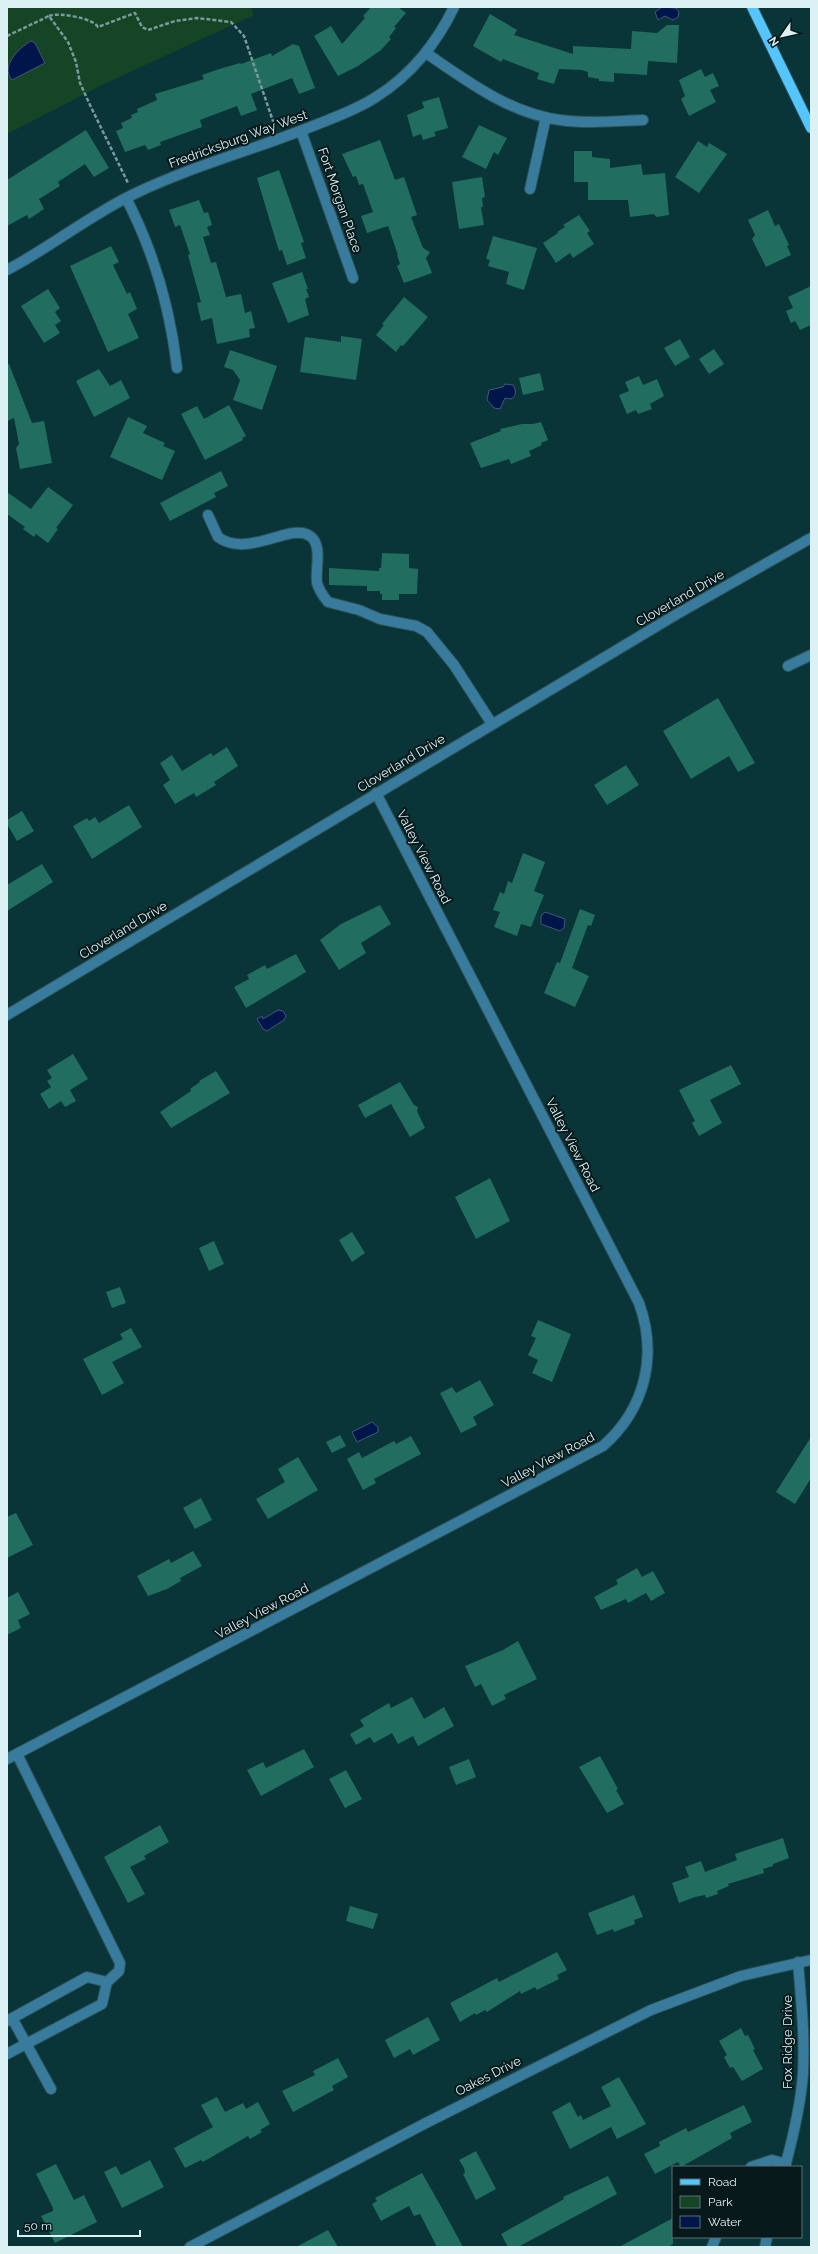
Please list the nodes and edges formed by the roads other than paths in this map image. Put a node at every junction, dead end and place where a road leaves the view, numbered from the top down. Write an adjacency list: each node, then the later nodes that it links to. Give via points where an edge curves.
1 (454, 7): 3 (street, Fredricksburg Way West)
2 (752, 7): 6 (main road)
3 (426, 53): 4 (street, via 486,94); 7 (street, Fredricksburg Way West, via 376,97)
4 (546, 117): 5 (street, via 576,122); 8 (street)
5 (642, 120)
6 (811, 128)
7 (301, 131): 9 (street, Fredricksburg Way West, via 183,172); 11 (street, Fort Morgan Place)
8 (530, 189)
9 (129, 196): 10 (street, Fredricksburg Way West); 12 (street, via 161,284 171,323)
10 (7, 270)
11 (353, 278)
12 (177, 368)
13 (208, 515): 17 (street, via 218,537 231,544 249,544 302,533 311,536 317,545 318,584 328,602 359,610 380,619 412,624 427,632 454,665)
14 (809, 540): 17 (street, Cloverland Drive, via 677,614)
15 (811, 655): 16 (street)
16 (788, 666)
17 (492, 724): 18 (street, Cloverland Drive)
18 (376, 793): 19 (street, Cloverland Drive); 20 (street, Valley View Road, via 640,1303 649,1346 647,1368 640,1394 622,1427 603,1446)
19 (7, 1015)
20 (17, 1754): 21 (street, Valley View Road); 24 (street, via 117,1955 119,1971)
21 (7, 1759)
22 (811, 1960): 23 (street, Oakes Drive)
23 (798, 1962): 29 (street, Fox Ridge Drive, via 803,2074 798,2110); 31 (street, Oakes Drive, via 741,1976 651,2010 424,2124)
24 (107, 1982): 25 (street, via 87,1977); 26 (street, via 102,2004)
25 (9, 2020): 26 (street)
26 (26, 2044): 27 (street); 28 (street)
27 (7, 2054)
28 (51, 2089)
29 (785, 2165): 30 (street, via 772,2160)
30 (755, 2166)
31 (190, 2247)

